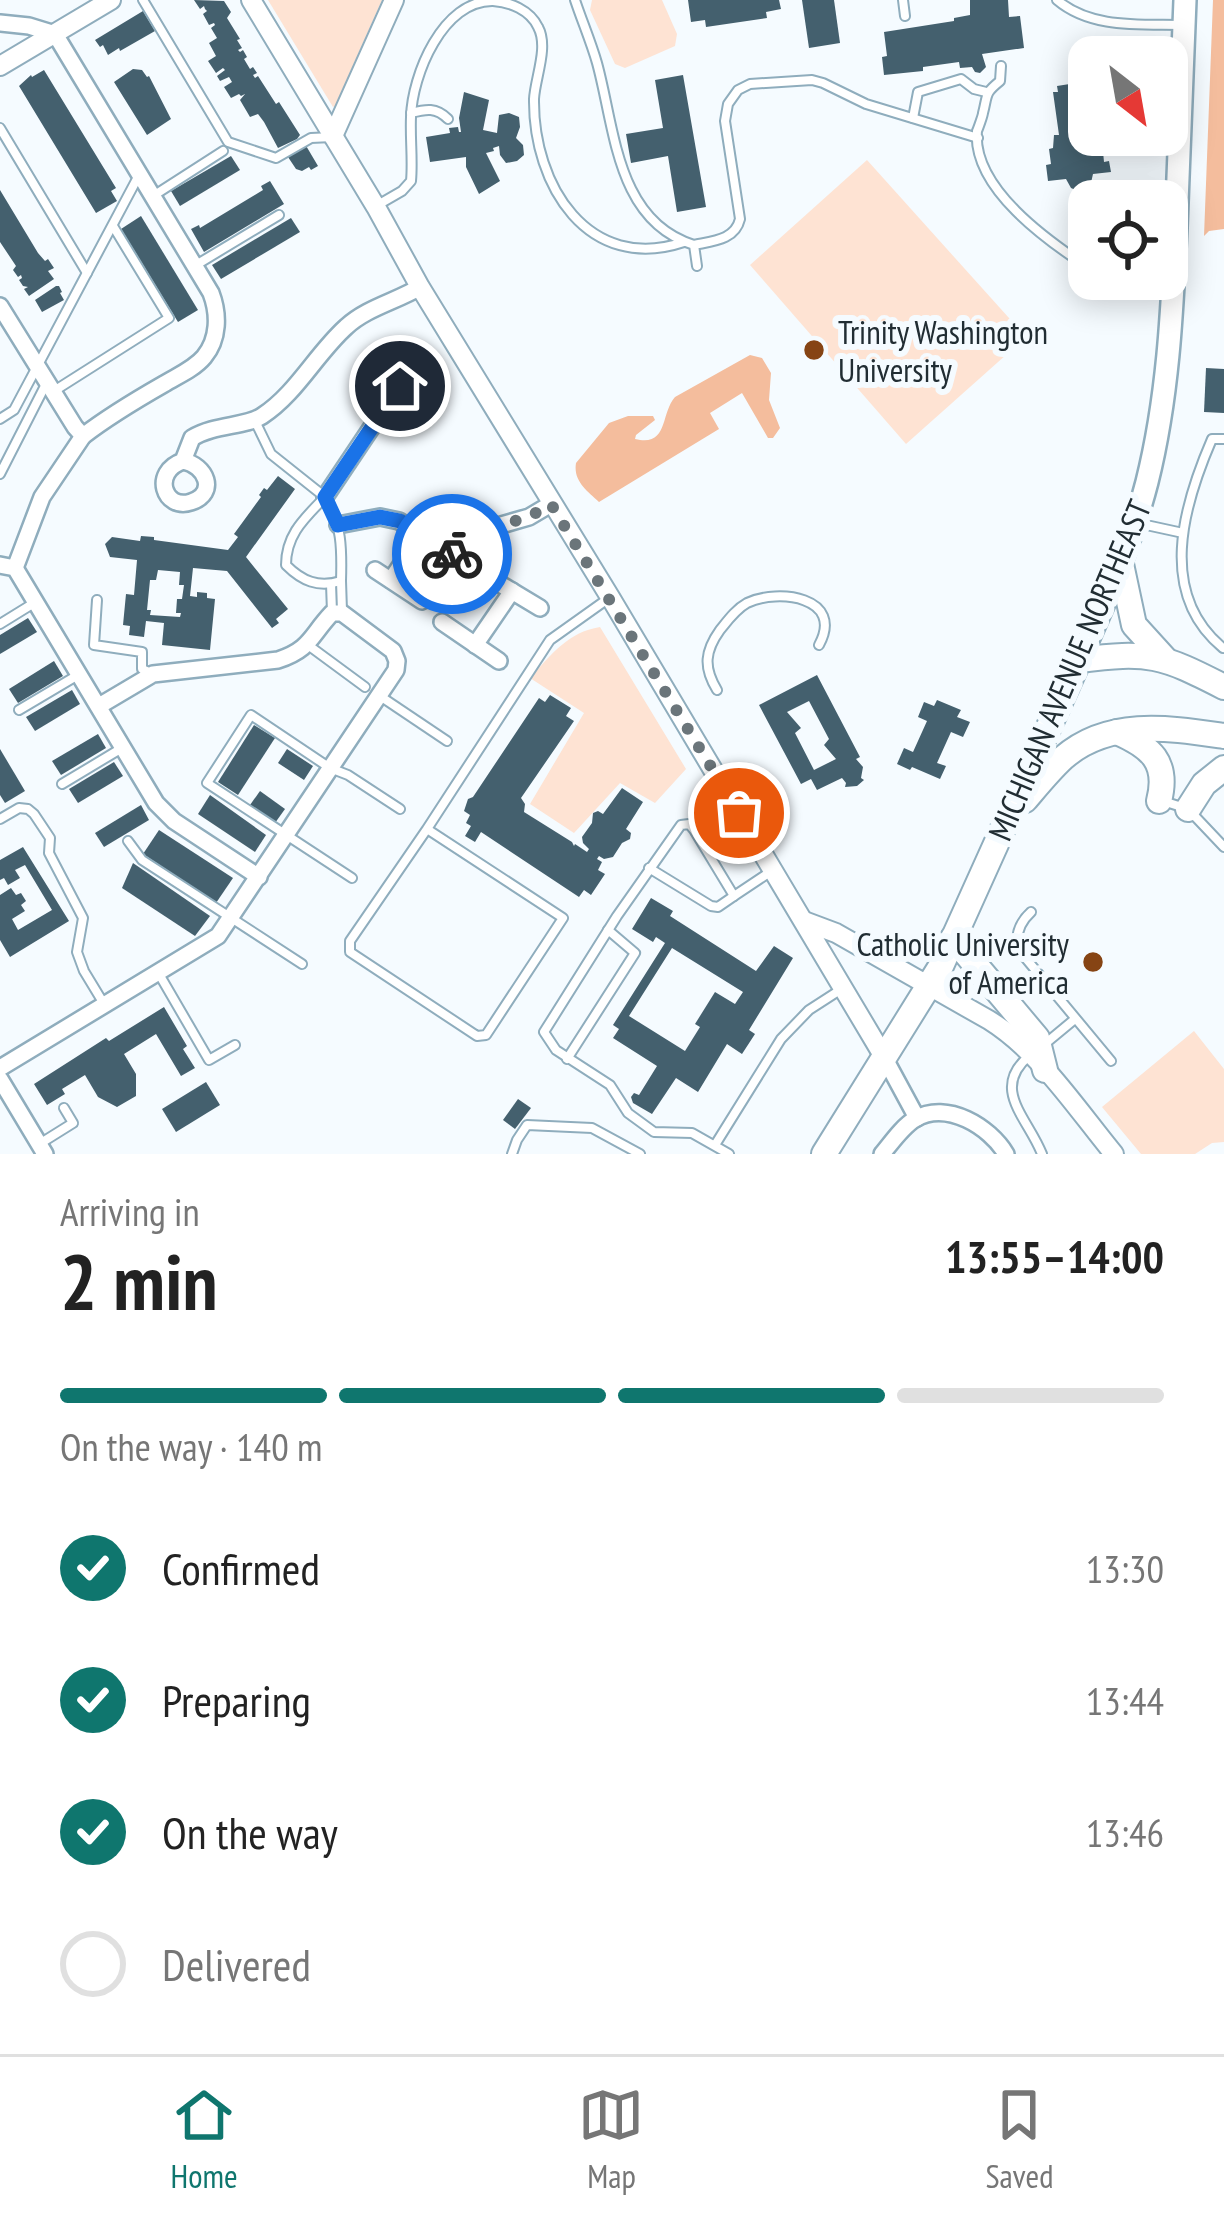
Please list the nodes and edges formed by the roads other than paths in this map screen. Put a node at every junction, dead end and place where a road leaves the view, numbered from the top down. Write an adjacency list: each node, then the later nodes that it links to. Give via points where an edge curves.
1 (111, 0): 12 (street)
2 (143, 0): 20 (lane, via 228,142 276,158 311,138)
3 (251, 0): 20 (street)
4 (394, 0): 20 (street)
5 (575, 0): 29 (lane, via 639,206)
6 (903, 0): 9 (lane)
7 (1057, 0): 11 (lane, via 1100,21)
8 (1185, 0): 11 (main road, MICHIGAN AVENUE NORTHEAST)
9 (905, 16)
10 (0, 23): 12 (street)
11 (1184, 25): 24 (main road, MICHIGAN AVENUE NORTHEAST)
12 (55, 34): 13 (street); 23 (street)
13 (0, 66)
14 (1001, 66): 15 (lane, via 1000,81)
15 (986, 92): 17 (lane, via 961,79 918,92); 21 (lane)
16 (411, 113): 18 (lane, via 428,109); 26 (lane, via 410,182); 29 (lane, via 421,70 451,17 478,1 513,4 542,36 536,133 572,214 605,241 634,250)
17 (914, 118): 21 (lane); 29 (lane, via 812,80 738,90 725,121 738,229)
18 (448, 119)
19 (0, 128): 33 (lane)
20 (333, 136): 26 (street)
21 (978, 138): 30 (lane, via 994,184)
22 (223, 151): 25 (lane)
23 (140, 174): 25 (street); 28 (lane)
24 (1178, 180)
25 (153, 196): 31 (street)
26 (376, 207): 34 (street)
27 (279, 215): 31 (lane)
28 (112, 226): 33 (lane); 37 (lane, via 169,318)
29 (689, 243): 32 (lane)
30 (1068, 253)
31 (195, 266): 41 (street, via 217,314 205,356)
32 (697, 266)
33 (87, 273): 37 (lane)
34 (420, 287): 40 (street, via 351,322); 46 (street)
35 (1172, 300): 47 (main road, MICHIGAN AVENUE NORTHEAST, via 1164,401)
36 (0, 306): 37 (street)
37 (46, 381): 39 (lane); 41 (street); 44 (lane)
38 (400, 386): 45 (street)
39 (0, 419)
40 (255, 420): 43 (street, via 203,431); 45 (lane, via 271,454)
41 (83, 436): 53 (street)
42 (1224, 440): 49 (lane, via 1212,439)
43 (183, 460)
44 (0, 474)
45 (325, 497): 48 (lane); 56 (lane, via 286,546 286,565 312,583)
46 (551, 504): 51 (street, via 494,527); 58 (street)
47 (1135, 522): 49 (lane); 52 (main road, MICHIGAN AVENUE NORTHEAST)
48 (338, 525): 50 (street, via 380,517); 56 (lane)
49 (1183, 533): 69 (lane, via 1186,594 1206,634)
50 (421, 535): 51 (street); 55 (street)
51 (467, 564): 57 (street)
52 (1121, 564): 70 (main road, via 1134,626); 71 (main road, MICHIGAN AVENUE NORTHEAST)
53 (7, 566): 61 (street)
54 (375, 570): 55 (street)
55 (391, 580): 60 (street)
56 (336, 582): 63 (lane)
57 (512, 592): 62 (street); 66 (street)
58 (610, 597): 92 (lane, via 550,640); 97 (street)
59 (98, 600): 74 (lane, via 94,645 142,652 142,668)
60 (422, 601)
61 (36, 602): 65 (lane); 73 (street)
62 (540, 608)
63 (337, 613): 68 (street); 77 (street, via 393,651 396,670)
64 (442, 622): 66 (street)
65 (0, 624)
66 (475, 645): 72 (street)
67 (819, 645): 76 (lane, via 824,618 811,603 748,603 706,655)
68 (308, 646): 74 (street, via 278,660); 77 (lane)
69 (1223, 648)
70 (1164, 658): 71 (main road); 75 (main road)
71 (1079, 660): 91 (main road, MICHIGAN AVENUE NORTHEAST)
72 (499, 661)
73 (79, 674): 78 (street); 79 (lane)
74 (153, 674): 78 (street)
75 (1224, 686)
76 (717, 690)
77 (372, 691): 82 (lane); 84 (street)
78 (98, 706): 83 (street)
79 (19, 710)
80 (1117, 732): 81 (main road, via 1156,727); 87 (main road, via 1159,764); 91 (main road, via 1069,753)
81 (1224, 736)
82 (447, 741)
83 (123, 747): 86 (lane); 98 (street, via 174,821)
84 (330, 768): 89 (lane); 93 (street); 93 (lane, via 251,715 207,784)
85 (1224, 768): 88 (main road)
86 (62, 784)
87 (1160, 801): 88 (lane)
88 (1188, 808): 95 (lane)
89 (400, 809)
90 (2, 813): 110 (lane, via 28,809 50,838 49,853 83,918 77,952)
91 (1007, 820): 105 (main road, MICHIGAN AVENUE NORTHEAST)
92 (427, 829): 92 (lane, via 562,918 486,1035 350,952)
93 (284, 837): 98 (street); 99 (lane)
94 (128, 841): 102 (lane, via 142,860)
95 (1224, 848)
96 (650, 868): 100 (lane, via 711,906); 100 (lane, via 673,833 689,824); 104 (lane)
97 (773, 870): 100 (lane); 103 (street)
98 (259, 877): 102 (street)
99 (352, 878)
100 (734, 896)
101 (1031, 912): 111 (lane, via 1019,927 1018,949)
102 (232, 918): 106 (lane); 107 (street)
103 (804, 921): 108 (street); 109 (street)
104 (608, 930): 115 (lane, via 544,1032); 115 (lane, via 635,953)
105 (953, 938): 108 (main road, MICHIGAN AVENUE NORTHEAST); 114 (main road, via 1037,1038)
106 (302, 964)
107 (162, 971): 110 (street); 112 (lane, via 209,1060)
108 (927, 984): 113 (main road, MICHIGAN AVENUE NORTHEAST); 114 (street)
109 (844, 987): 113 (street); 121 (lane, via 781,1040)
110 (105, 1005): 117 (street)
111 (1075, 1018): 114 (lane); 116 (lane)
112 (235, 1045)
113 (884, 1057): 120 (street); 126 (main road, MICHIGAN AVENUE NORTHEAST)
114 (1038, 1058): 129 (lane, via 1019,1065 1010,1087); 130 (street)
115 (567, 1059): 121 (lane, via 610,1085 654,1132 692,1133)
116 (1111, 1061)
117 (0, 1068)
118 (0, 1079): 122 (street)
119 (64, 1108): 122 (lane, via 74,1123)
120 (917, 1118): 127 (street); 128 (street, via 976,1123)
121 (715, 1145): 125 (lane)
122 (42, 1149)
123 (512, 1154): 124 (lane, via 527,1125 592,1128)
124 (640, 1154)
125 (729, 1154)
126 (824, 1154)
127 (882, 1154)
128 (1006, 1154)
129 (1042, 1154)
130 (1114, 1154)

